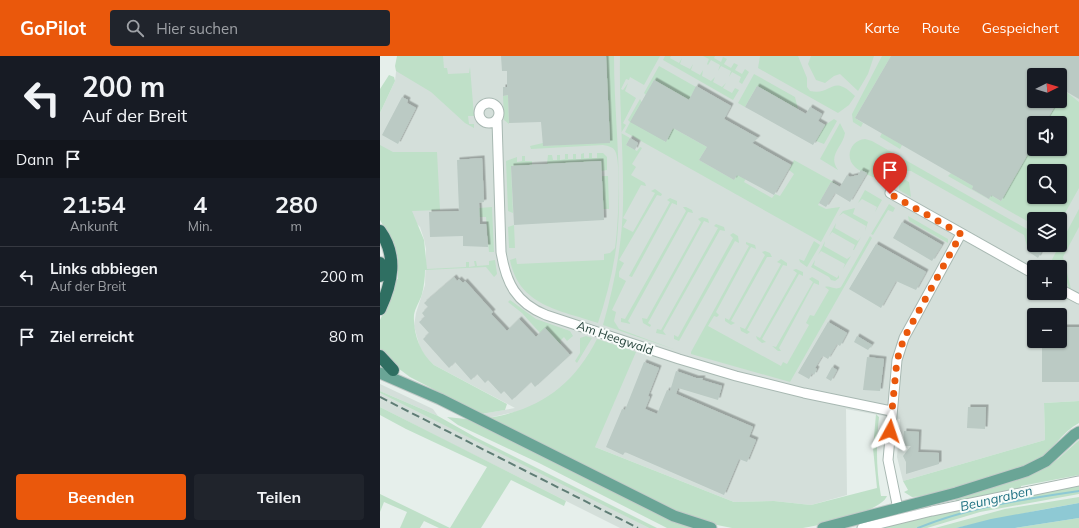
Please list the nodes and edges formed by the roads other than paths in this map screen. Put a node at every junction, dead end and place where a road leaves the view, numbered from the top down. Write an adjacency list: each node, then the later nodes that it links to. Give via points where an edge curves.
1 (497, 120): 16 (street, Am Heegwald, via 502,256 508,280 516,294 527,304 546,315 703,367 804,393)
2 (890, 194): 4 (street)
3 (380, 231): 10 (highway, via 388,246 392,268 388,290)
4 (961, 234): 6 (street); 16 (street, via 904,338 897,360)
5 (380, 263): 7 (highway)
6 (1027, 270)
7 (380, 276)
8 (1067, 293): 9 (street)
9 (1079, 299)
10 (380, 309)
11 (380, 356): 13 (highway)
12 (380, 363): 13 (main road)
13 (393, 370): 15 (main road)
14 (380, 373): 15 (main road)
15 (440, 399): 20 (main road, via 649,504)
16 (891, 411): 19 (street, via 888,460)
17 (1079, 432): 19 (main road, via 1040,466 1001,480)
18 (1079, 480): 22 (street)
19 (898, 509): 21 (main road)
20 (711, 528)
21 (823, 528)
22 (862, 528)

